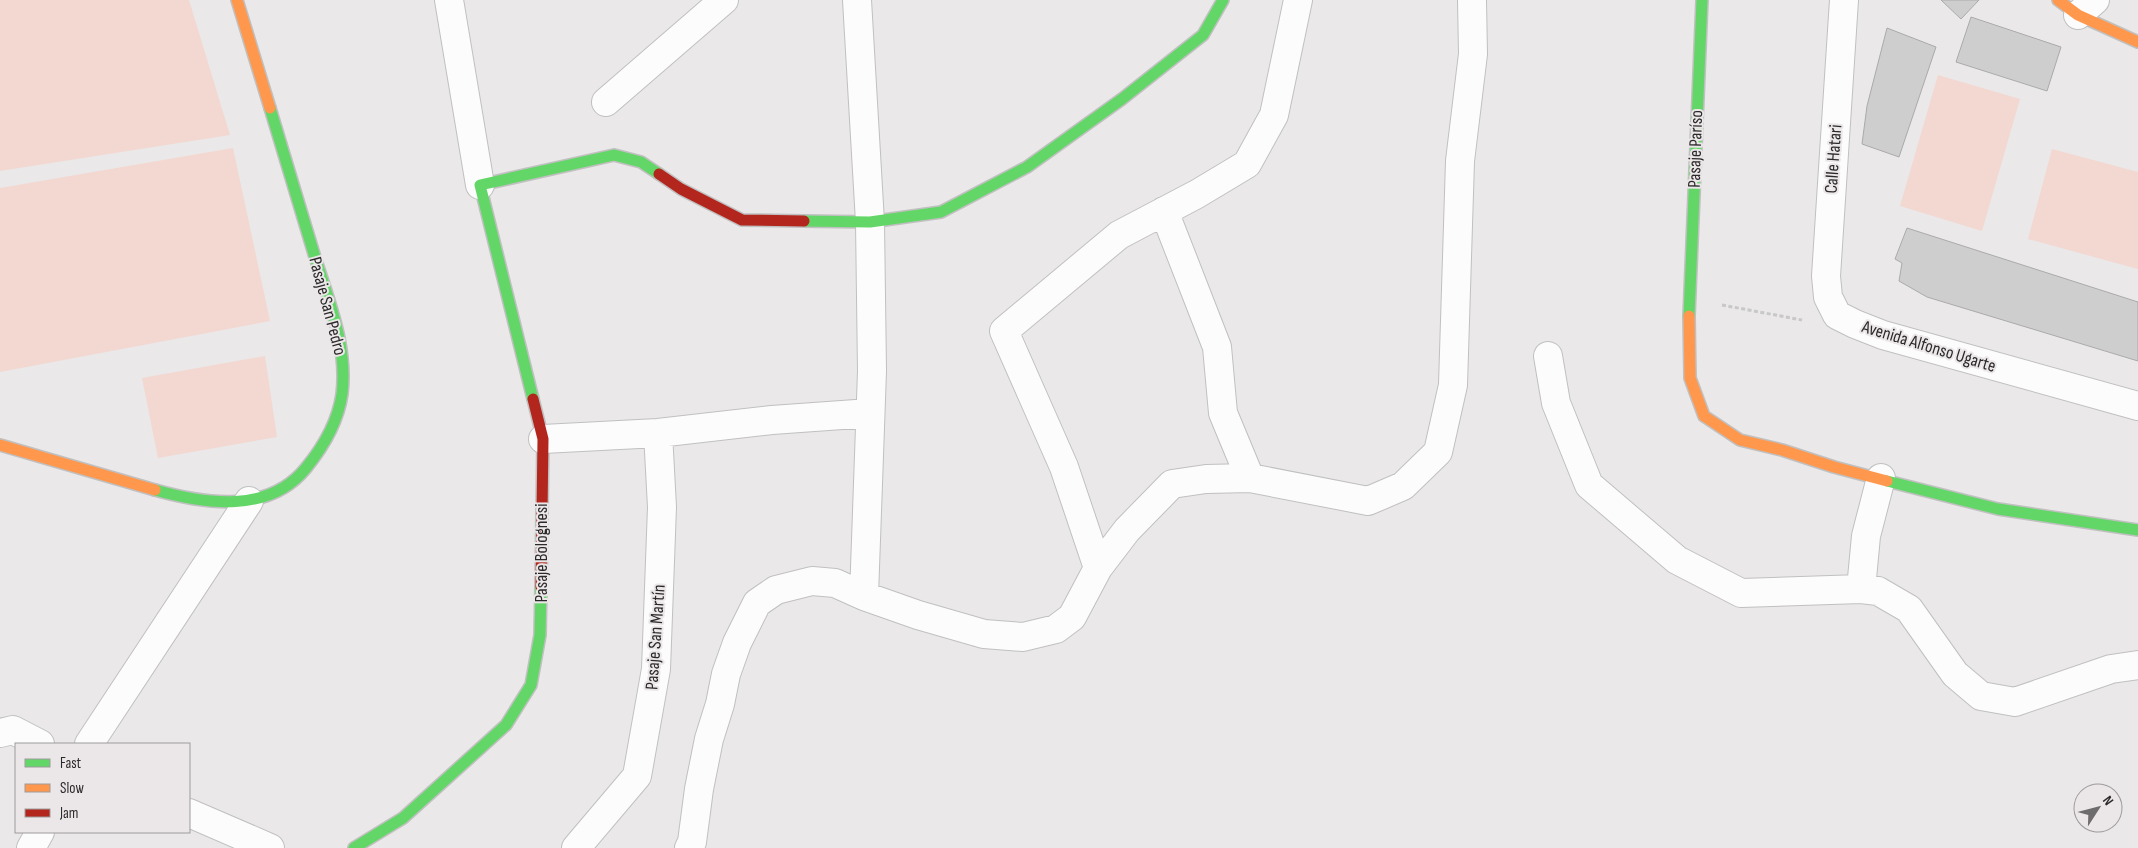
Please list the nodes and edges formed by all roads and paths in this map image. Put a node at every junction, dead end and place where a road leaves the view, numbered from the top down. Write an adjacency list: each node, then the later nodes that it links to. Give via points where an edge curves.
1 (237, 0): 26 (street, Pasaje San Pedro, via 338,332 344,368 342,401 332,430 314,459 293,481 272,494)
2 (449, 0): 13 (street)
3 (724, 0): 12 (street)
4 (856, 0): 15 (street)
5 (1223, 0): 15 (street, via 1202,35 1122,99 1027,167 941,212)
6 (1298, 0): 14 (street, via 1274,115 1247,164)
7 (1472, 0): 24 (street, via 1473,54 1460,160 1453,385 1438,452 1403,486 1368,501)
8 (1702, 0): 16 (street, Pasaje Paríso)
9 (1844, 0): 17 (street, Calle Hatari, via 1826,276 1828,297)
10 (2077, 5): 11 (street)
11 (2138, 42)
12 (606, 102)
13 (480, 185): 15 (street, via 614,155 641,162 681,189 742,220); 22 (street, Pasaje Bolognesi)
14 (1164, 211): 24 (street, via 1217,347 1222,413); 28 (street, via 1119,235 1004,331 1064,467)
15 (870, 222): 20 (street)
16 (1689, 299): 17 (path, via 1804,320); 25 (street, Pasaje Paríso, via 1690,378 1704,416 1740,440)
17 (1837, 315): 19 (street, Avenida Alfonso Ugarte, via 1883,335)
18 (1548, 356): 29 (street, via 1556,402 1589,485 1677,560 1741,593)
19 (2138, 406)
20 (870, 414): 21 (street, via 772,420); 30 (street)
21 (658, 433): 22 (street); 40 (street, Pasaje San Martín, via 662,507 656,669 637,776)
22 (543, 439): 39 (street, Pasaje Bolognesi, via 540,635 531,685 506,725 403,818)
23 (0, 445): 26 (street, Pasaje San Pedro, via 167,494 221,504)
24 (1250, 478): 28 (street, via 1172,484 1127,530)
25 (1880, 478): 27 (street, Pasaje Paríso, via 1998,509); 29 (street, via 1866,536)
26 (248, 501): 34 (street)
27 (2138, 530)
28 (1098, 568): 30 (street, via 1072,617 1056,629 1023,637 984,634)
29 (1861, 588): 31 (street, via 1878,591 1909,609 1955,674 1981,696 2015,702 2111,669)
30 (864, 596): 41 (street, via 835,583 812,581 776,590 757,603 726,674 709,740)
31 (2138, 664)
32 (0, 733): 33 (street, via 13,730)
33 (38, 743)
34 (90, 743)
35 (190, 813): 38 (street)
36 (39, 833): 37 (street)
37 (31, 848)
38 (270, 848)
39 (354, 848)
40 (576, 848)
41 (689, 848)

